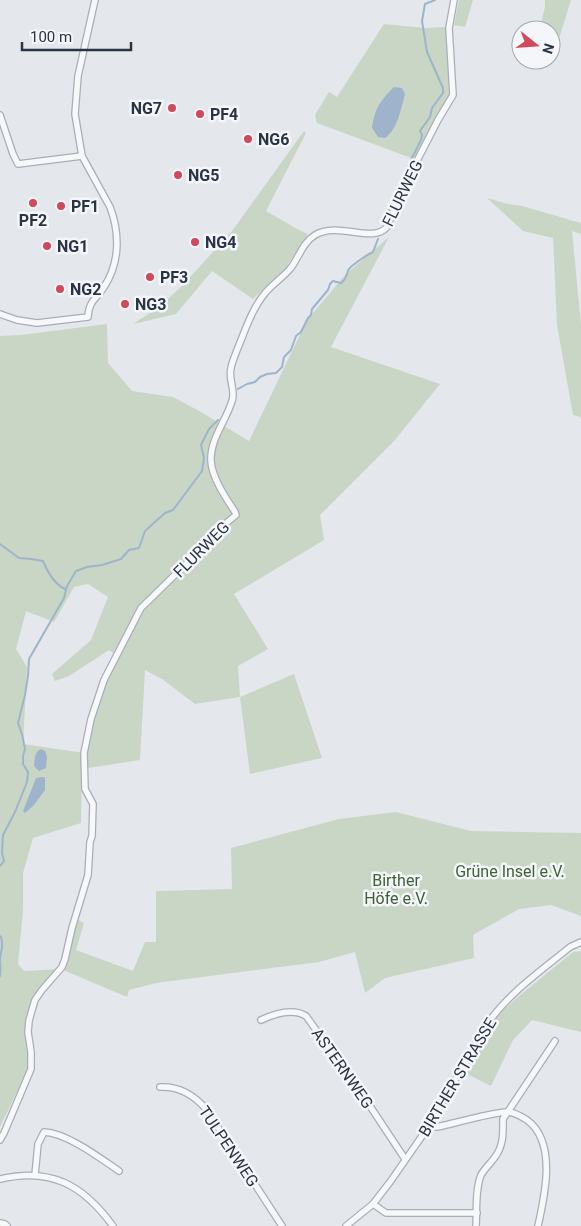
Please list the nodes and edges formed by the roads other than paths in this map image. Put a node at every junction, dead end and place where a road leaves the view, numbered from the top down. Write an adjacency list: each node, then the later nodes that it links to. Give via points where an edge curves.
1 (95, 0): 4 (street, via 78,76 75,114)
2 (454, 0): 12 (street, FLURWEG, via 448,28 453,95 402,190 387,228 375,234 334,230 316,234 306,243 291,268 260,300 230,369 234,393 214,441 211,462 217,484 236,515 141,608 104,680 84,753 85,789 93,804 88,874 65,959 36,1000 28,1021 32,1062)
3 (0, 114): 4 (street, via 18,164)
4 (82, 156): 5 (street, via 110,207 116,229 115,259 107,282 90,306 88,317 37,323)
5 (0, 314)
6 (581, 942): 11 (street, BIRTHER STRASSE, via 570,947 506,1000 492,1016)
7 (261, 1020): 13 (street, ASTERNWEG, via 286,1013 306,1016)
8 (555, 1041): 10 (street)
9 (160, 1087): 22 (street, TULPENWEG, via 170,1086 184,1092 206,1109)
10 (507, 1112): 11 (street); 18 (street, via 503,1119 501,1145 478,1185); 25 (street, via 531,1123 542,1142 546,1180)
11 (429, 1126): 13 (street, BIRTHER STRASSE)
12 (0, 1140)
13 (405, 1159): 17 (street, BIRTHER STRASSE)
14 (119, 1171): 15 (street, via 74,1143 44,1132 38,1144)
15 (35, 1175): 16 (street); 21 (street, via 62,1182 86,1196)
16 (1, 1179)
17 (373, 1204): 18 (street, via 386,1213); 23 (street, BIRTHER STRASSE)
18 (477, 1213): 24 (street)
19 (0, 1223): 20 (street)
20 (7, 1226)
21 (113, 1226)
22 (282, 1226)
23 (346, 1226)
24 (476, 1226)
25 (538, 1226)

